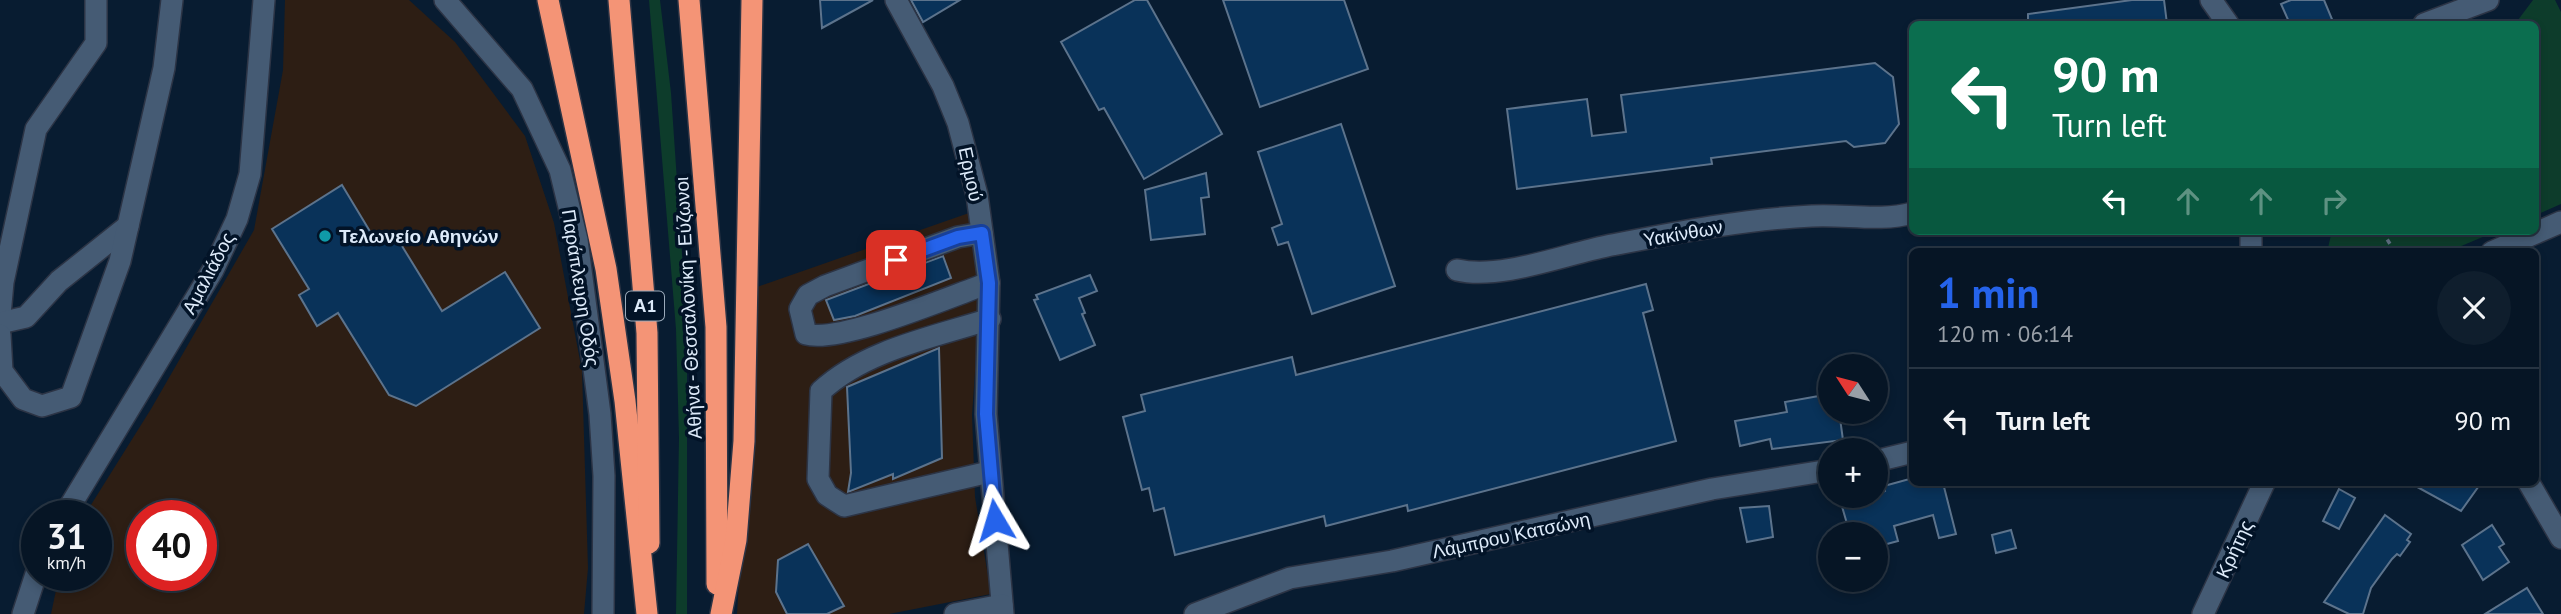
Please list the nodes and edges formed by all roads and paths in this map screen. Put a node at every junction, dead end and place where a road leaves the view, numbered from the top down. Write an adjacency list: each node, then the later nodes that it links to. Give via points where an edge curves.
1 (96, 0): 23 (street, via 96,43 36,129)
2 (172, 0): 16 (street, via 164,68)
3 (264, 0): 33 (street, Αμαλιάδος, via 250,174 237,219 213,270)
4 (444, 0): 38 (street, Παράπλευρη Οδός, via 522,89 560,170 577,240 600,414)
5 (548, 0): 39 (highway, via 606,268)
6 (619, 0): 39 (highway, Α1, via 647,333)
7 (689, 0): 40 (highway, Αθήνα - Θεσσαλονίκη - Εύζωνοι, via 716,327)
8 (752, 0): 40 (highway, via 744,441 736,540)
9 (896, 0): 18 (street, Ερμού, via 958,123)
10 (2211, 0): 12 (street)
11 (2488, 0): 13 (street)
12 (2226, 21)
13 (2432, 21)
14 (1909, 214): 21 (street, Υακίνθων, via 1748,222 1501,270)
15 (2561, 222): 17 (street)
16 (128, 226): 25 (street, via 59,281 26,317); 26 (street, via 71,397 42,406 23,399 2,371)
17 (2539, 231)
18 (982, 233): 22 (street, Ερμού); 22 (street, via 958,237 825,286 808,295 800,309 806,334 818,337 860,328)
19 (2531, 235): 20 (street)
20 (2500, 248)
21 (1457, 270)
22 (989, 283): 24 (street, Ερμού)
23 (0, 314)
24 (990, 319): 29 (street, Ερμού); 29 (street, via 896,349 839,375 821,391 818,479 827,495 844,506)
25 (0, 323)
26 (0, 335)
27 (1909, 453): 28 (street)
28 (1888, 458)
29 (989, 472): 36 (street, Ερμού)
30 (1818, 472): 42 (street, Λάμπρου Κατσώνη, via 1712,489 1392,561 1290,578)
31 (2263, 486): 43 (street, Κρήτης)
32 (2531, 486): 34 (street)
33 (74, 500)
34 (2561, 538)
35 (30, 591): 37 (street)
36 (1002, 610): 41 (street)
37 (23, 614)
38 (603, 614)
39 (648, 614)
40 (719, 614)
41 (955, 614)
42 (1195, 614)
43 (2203, 614)

